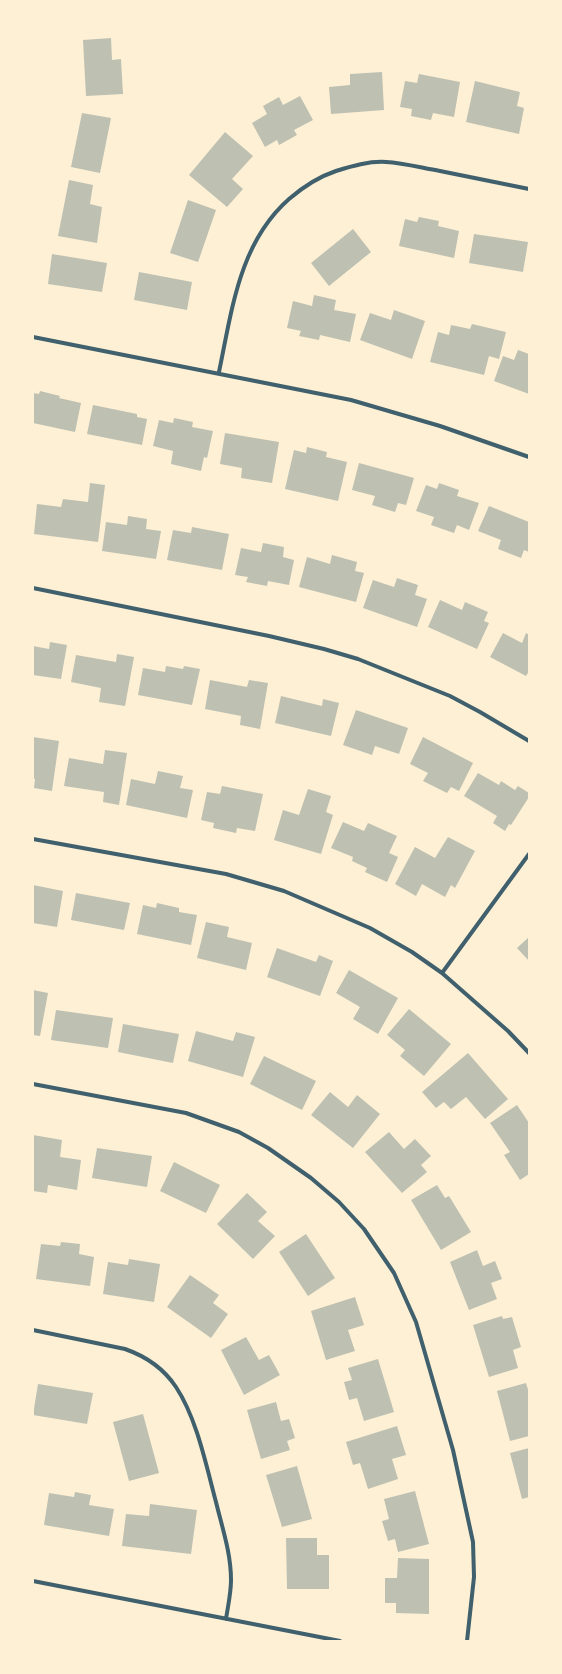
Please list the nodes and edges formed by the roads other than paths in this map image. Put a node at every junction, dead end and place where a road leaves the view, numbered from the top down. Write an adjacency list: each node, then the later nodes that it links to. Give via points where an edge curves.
1 (529, 189): 3 (street, via 386,162 356,164 312,182 278,209 261,230 246,259 236,290)
2 (33, 337): 3 (street)
3 (219, 372): 4 (street, via 351,400 440,426)
4 (529, 457)
5 (33, 588): 6 (street, via 269,636 358,659 450,696)
6 (529, 741)
7 (33, 840): 9 (street, via 226,874 284,891 370,928)
8 (529, 854): 9 (street)
9 (442, 973): 10 (street)
10 (529, 1053)
11 (33, 1084): 16 (street, via 186,1113 240,1132 311,1178 339,1202 364,1229 394,1273 416,1322 454,1450 473,1542 474,1577)
12 (33, 1330): 14 (street, via 136,1353 160,1369 175,1386 187,1406 204,1457 227,1544 231,1580)
13 (33, 1581): 14 (street)
14 (226, 1619): 15 (street)
15 (340, 1641)
16 (467, 1641)

